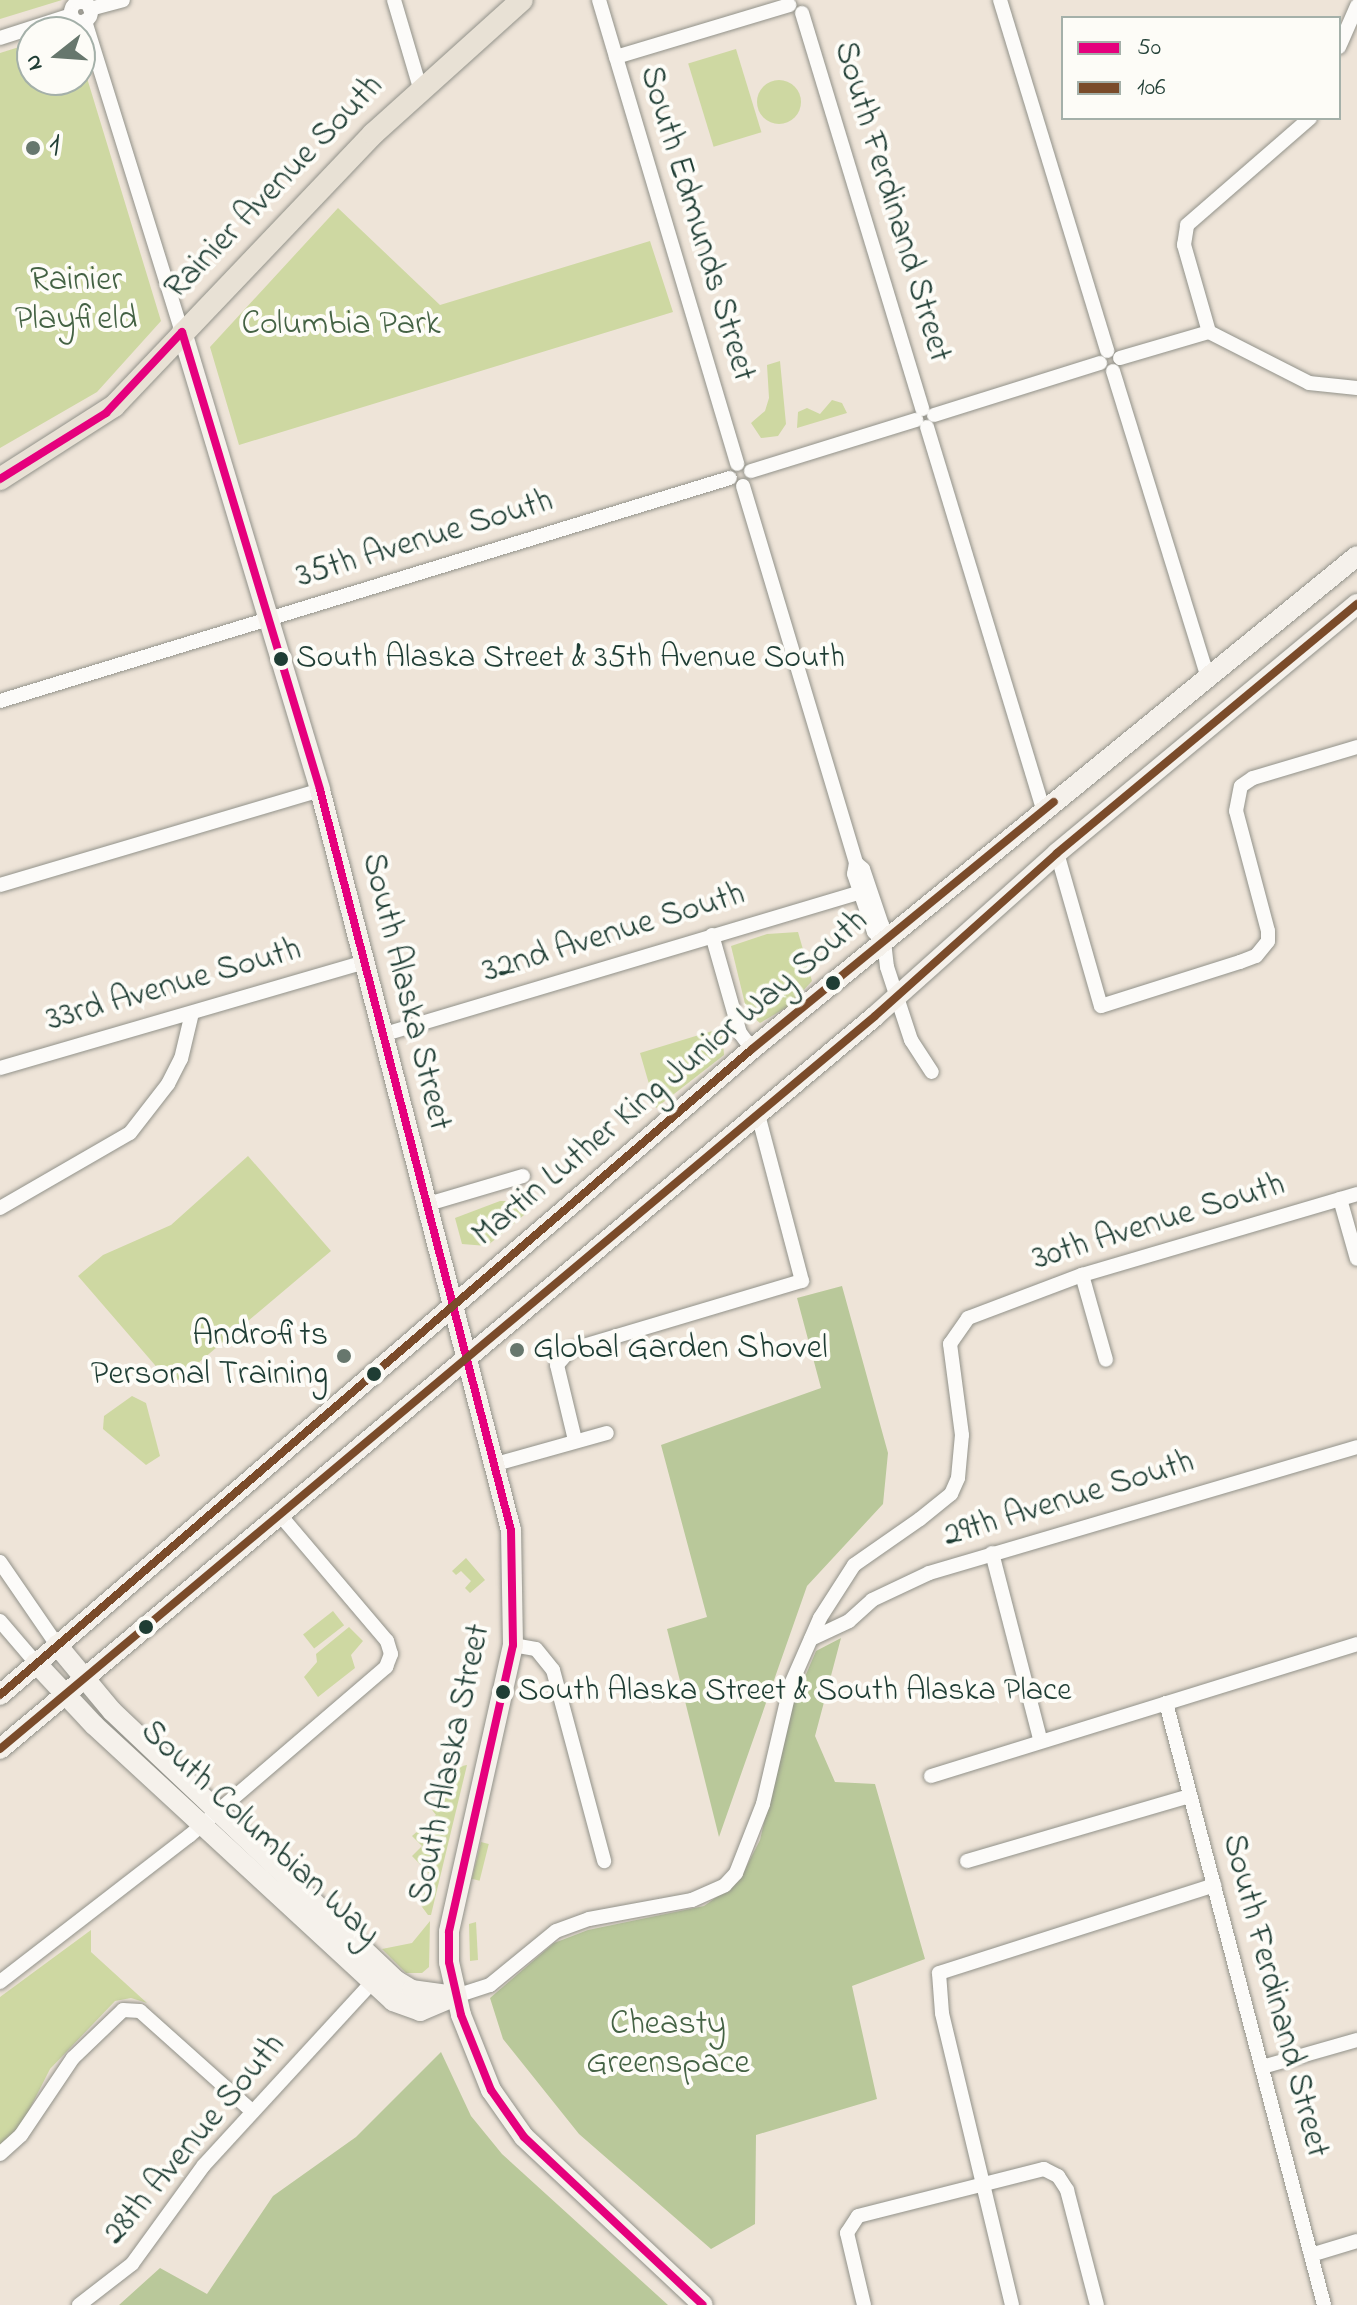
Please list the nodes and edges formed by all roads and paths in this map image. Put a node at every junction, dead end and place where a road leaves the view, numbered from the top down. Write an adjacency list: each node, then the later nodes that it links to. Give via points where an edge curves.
1 (123, 0): 8 (street)
2 (394, 0): 12 (street)
3 (522, 0): 12 (main road, Rainier Avenue South)
4 (599, 0): 11 (street, South Edmunds Street)
5 (1000, 0): 16 (street)
6 (798, 4): 11 (street); 18 (street, South Ferdinand Street)
7 (1357, 6): 10 (street)
8 (80, 10): 9 (street); 14 (street, South Alaska Street)
9 (0, 38)
10 (1341, 42)
11 (616, 57): 19 (street, South Edmunds Street)
12 (420, 88): 14 (main road, Rainier Avenue South)
13 (1308, 120): 15 (street, via 1187,225 1184,245)
14 (182, 332): 20 (main road, Rainier Avenue South, via 106,413); 24 (main road, South Alaska Street)
15 (1209, 332): 16 (street); 17 (street, via 1309,383)
16 (1110, 361): 18 (street); 25 (street)
17 (1357, 388)
18 (925, 418): 19 (street); 29 (street, South Ferdinand Street)
19 (744, 468): 21 (street)
20 (0, 479)
21 (736, 482): 24 (street, 35th Avenue South); 31 (street)
22 (1357, 556): 25 (main road, Martin Luther King Junior Way South)
23 (1357, 604): 30 (main road)
24 (269, 619): 26 (street, 35th Avenue South); 28 (main road, South Alaska Street)
25 (1208, 678): 29 (main road, Martin Luther King Junior Way South)
26 (0, 701)
27 (1357, 747): 30 (street, via 1253,778 1237,797 1268,941 1256,956 1101,1006)
28 (320, 790): 32 (street); 36 (main road, South Alaska Street)
29 (1044, 811): 35 (main road, Martin Luther King Junior Way South)
30 (1057, 853): 37 (main road)
31 (856, 863): 33 (street); 35 (street, via 863,869)
32 (0, 885)
33 (860, 892): 34 (street, 32nd Avenue South); 35 (street, via 874,932)
34 (712, 935): 39 (street, 32nd Avenue South); 40 (street, via 740,1033)
35 (884, 942): 37 (street); 40 (main road, Martin Luther King Junior Way South)
36 (366, 962): 38 (street, 33rd Avenue South); 39 (main road, South Alaska Street)
37 (897, 997): 42 (street, via 911,1040); 43 (main road)
38 (192, 1013): 41 (street, 33rd Avenue South); 48 (street, via 181,1059 130,1133)
39 (385, 1034): 47 (main road, South Alaska Street)
40 (752, 1049): 51 (main road, Martin Luther King Junior Way South)
41 (0, 1068)
42 (932, 1072)
43 (758, 1114): 52 (main road); 55 (street, via 802,1281 570,1350 557,1365)
44 (523, 1176): 47 (street)
45 (1357, 1194): 46 (street, 30th Avenue South)
46 (1340, 1199): 49 (street); 50 (street, 30th Avenue South)
47 (428, 1204): 51 (main road, South Alaska Street)
48 (0, 1208)
49 (1357, 1259)
50 (1082, 1275): 53 (street); 62 (street, 30th Avenue South, via 979,1310 950,1344 962,1435 961,1467 951,1494 854,1565)
51 (455, 1302): 52 (main road, South Alaska Street); 64 (main road, Martin Luther King Junior Way South)
52 (469, 1357): 57 (main road, South Alaska Street); 58 (main road)
53 (1106, 1360)
54 (607, 1433): 55 (street)
55 (575, 1440): 57 (street)
56 (1357, 1447): 59 (street, 29th Avenue South)
57 (496, 1464): 65 (main road, South Alaska Street, via 515,1573)
58 (280, 1515): 67 (main road); 75 (street, via 383,1636 391,1654 378,1675)
59 (992, 1553): 62 (street, 29th Avenue South, via 896,1588); 71 (street)
60 (0, 1562): 64 (street)
61 (0, 1621): 66 (street)
62 (811, 1639): 82 (street, via 778,1726 748,1849 725,1885 692,1900 589,1919 556,1931 490,1985)
63 (1357, 1644): 70 (street)
64 (57, 1645): 66 (main road, Martin Luther King Junior Way South); 67 (main road, South Columbian Way)
65 (513, 1645): 77 (street, via 536,1649 553,1670); 82 (main road, South Alaska Street, via 453,1901 449,1962)
66 (36, 1663): 68 (main road, South Columbian Way); 69 (main road, Martin Luther King Junior Way South)
67 (84, 1679): 68 (main road); 75 (main road, South Columbian Way)
68 (66, 1694): 72 (main road); 76 (main road, South Columbian Way)
69 (0, 1695)
70 (1166, 1703): 71 (street); 74 (street, South Ferdinand Street)
71 (1040, 1738): 73 (street)
72 (0, 1749)
73 (931, 1776)
74 (1190, 1796): 78 (street); 79 (street, South Ferdinand Street)
75 (221, 1809): 76 (street); 80 (main road, South Columbian Way)
76 (202, 1825): 80 (main road, South Columbian Way); 81 (street)
77 (604, 1861)
78 (967, 1861)
79 (1214, 1885): 84 (street, South Ferdinand Street); 87 (street, via 939,1973 939,2001)
80 (378, 1976): 82 (main road, South Columbian Way, via 393,2001 420,2011); 85 (street, 28th Avenue South)
81 (0, 1982)
82 (456, 1996): 91 (main road, via 481,2069 524,2137)
83 (1357, 2040): 84 (street)
84 (1262, 2067): 89 (street, South Ferdinand Street)
85 (252, 2111): 86 (street, via 140,2011 128,2010 119,2012 73,2058 21,2135); 90 (street, 28th Avenue South, via 192,2179 139,2257)
86 (0, 2154)
87 (982, 2183): 92 (street, via 852,2221 849,2244); 93 (street); 94 (street, via 1052,2171 1067,2190)
88 (1357, 2241): 89 (street)
89 (1311, 2255): 95 (street, South Ferdinand Street)
90 (79, 2305)
91 (703, 2305)
92 (864, 2305)
93 (1012, 2305)
94 (1097, 2305)
95 (1324, 2305)

